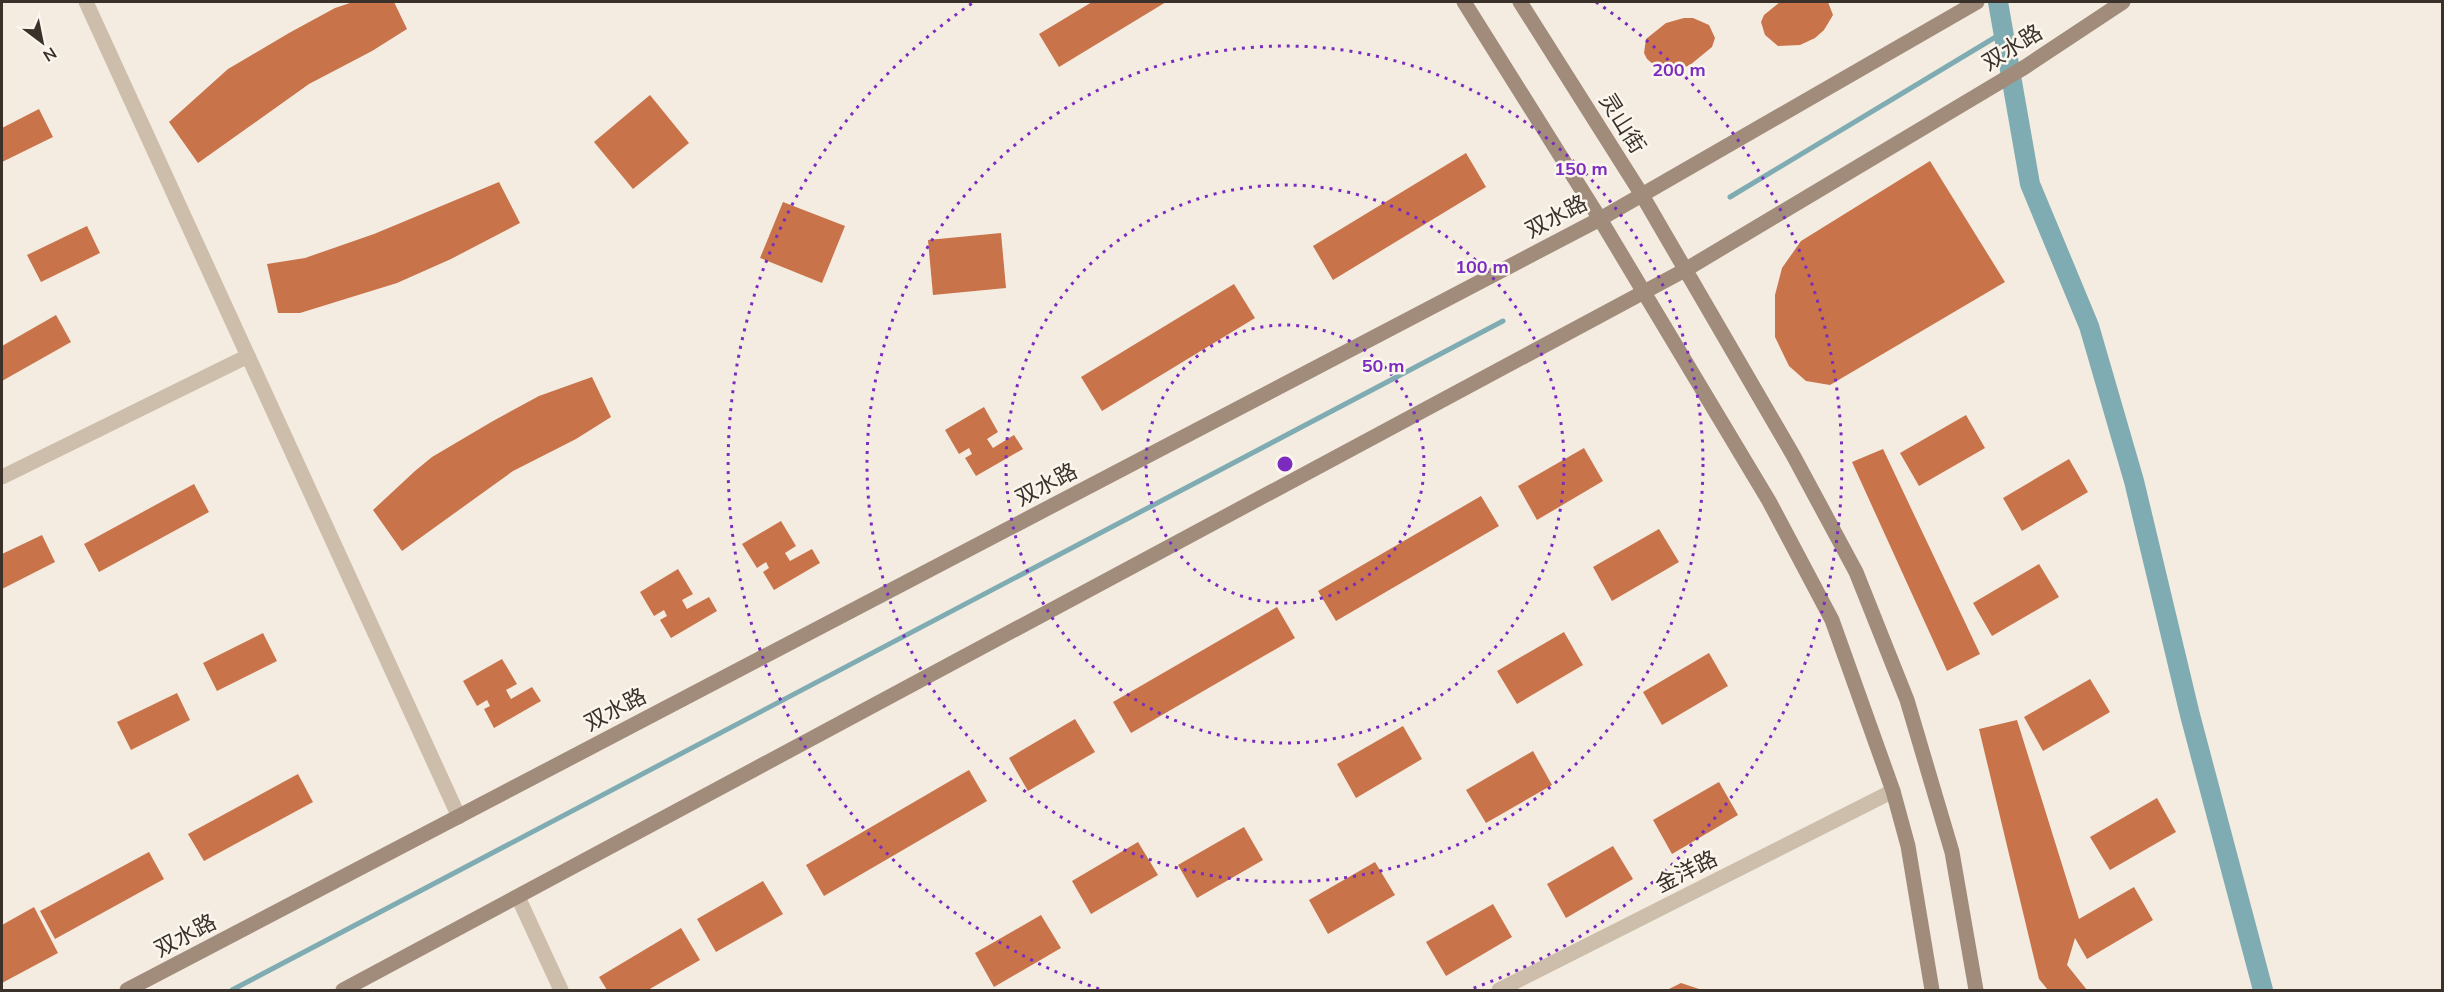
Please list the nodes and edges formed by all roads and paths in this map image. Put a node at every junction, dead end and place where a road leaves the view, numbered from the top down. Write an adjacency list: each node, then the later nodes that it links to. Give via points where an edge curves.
1 (86, 2): 10 (street)
2 (1464, 2): 7 (main road)
3 (1520, 2): 6 (main road, 灵山街)
4 (1977, 2): 6 (main road, 双水路)
5 (2123, 2): 8 (main road, 双水路, via 2025,67)
6 (1642, 195): 7 (main road, 双水路); 8 (main road, 灵山街)
7 (1600, 219): 9 (main road); 13 (main road, 双水路)
8 (1686, 270): 9 (main road, 双水路); 20 (main road, 灵山街, via 1856,572 1907,700 1952,852)
9 (1644, 293): 12 (main road, via 1769,501 1832,620); 14 (main road, 双水路)
10 (248, 356): 11 (street); 13 (street)
11 (2, 477)
12 (1893, 791): 18 (street, 金洋路); 19 (main road, via 1908,846)
13 (459, 817): 15 (main road, 双水路)
14 (518, 897): 16 (main road, 双水路); 17 (street)
15 (127, 990)
16 (343, 990)
17 (561, 990)
18 (1499, 990)
19 (1932, 990)
20 (1976, 990)

